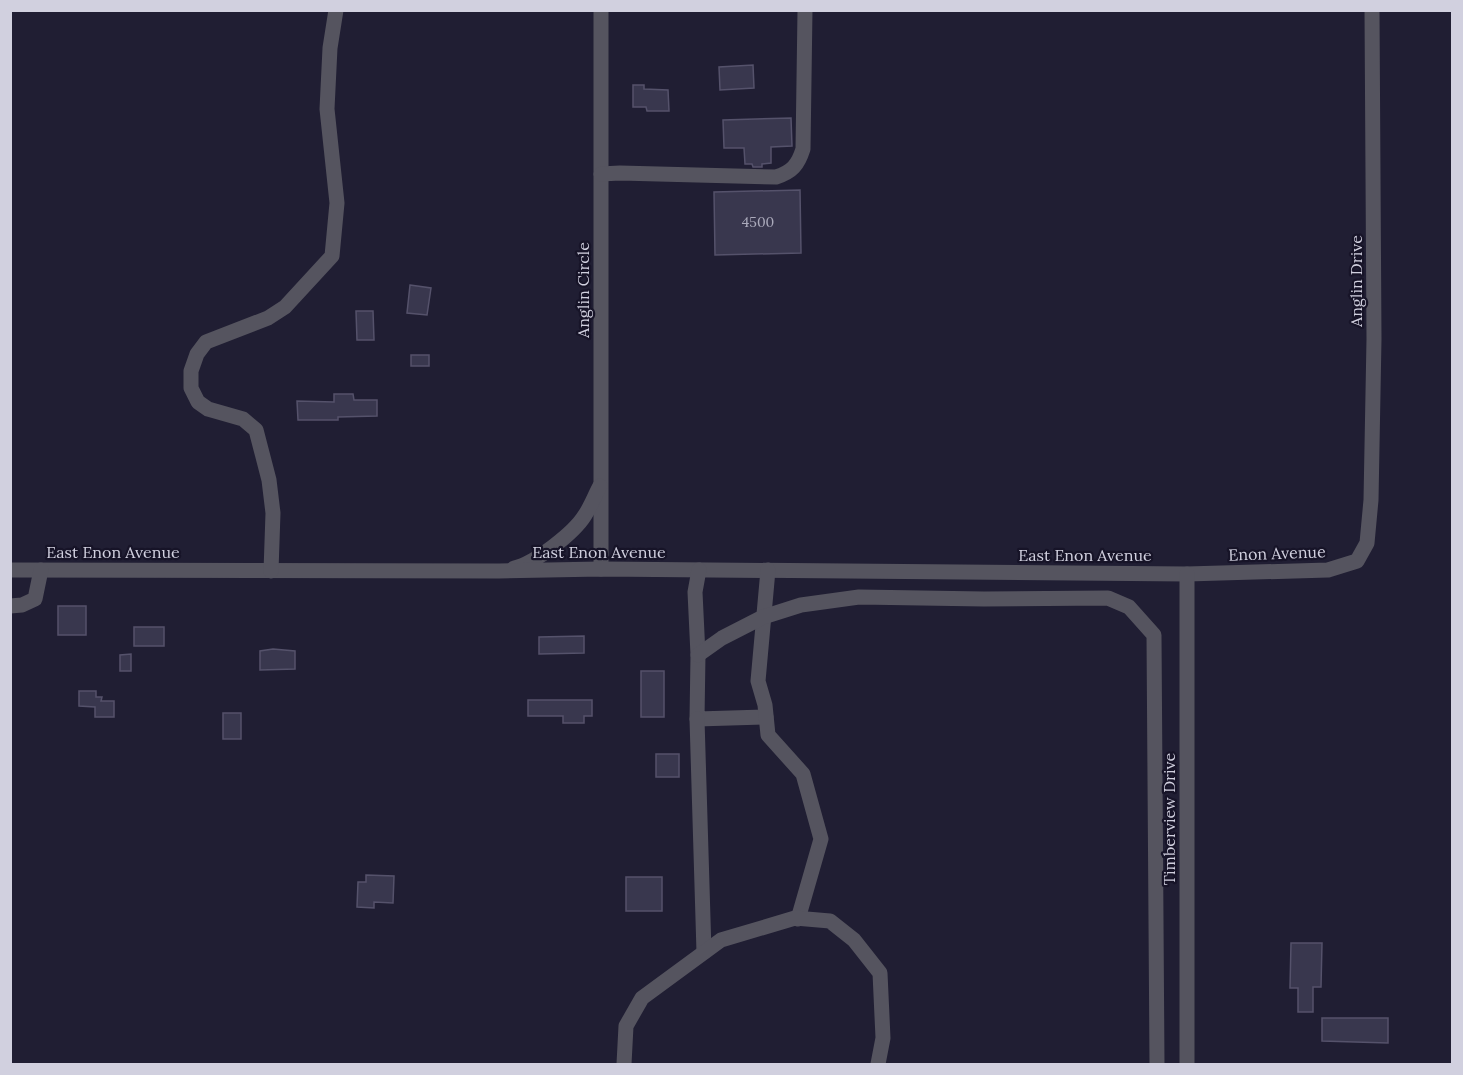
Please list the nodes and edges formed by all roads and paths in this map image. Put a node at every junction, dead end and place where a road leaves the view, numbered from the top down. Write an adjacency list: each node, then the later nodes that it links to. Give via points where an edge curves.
1 (336, 10): 13 (street, via 327,109 337,203 332,256 285,307 268,318 206,342 191,371 191,388 198,402 208,409 243,419 256,430 269,480)
2 (601, 10): 5 (street, Anglin Circle)
3 (804, 10): 5 (street, via 803,149 793,169 776,177)
4 (1372, 10): 7 (street, Anglin Drive, via 1371,500)
5 (601, 174): 6 (street, Anglin Circle)
6 (602, 483): 8 (street, Anglin Circle); 14 (street, via 585,515 569,532 522,566)
7 (1363, 551): 15 (street, Enon Avenue, via 1357,561 1329,570)
8 (601, 569): 11 (street, East Enon Avenue); 14 (street, East Enon Avenue)
9 (10, 570): 10 (street, East Enon Avenue)
10 (41, 570): 13 (street, East Enon Avenue); 16 (street, via 35,599)
11 (699, 570): 12 (street, East Enon Avenue); 18 (street, via 695,592)
12 (768, 570): 15 (street, East Enon Avenue); 17 (street)
13 (271, 571): 14 (street, East Enon Avenue)
14 (499, 571)
15 (1187, 574): 26 (street, Timberview Drive)
16 (10, 606)
17 (763, 617): 18 (street); 19 (street, via 758,681); 25 (street, via 801,605 859,597 1108,598 1129,607 1154,634)
18 (698, 655): 20 (street)
19 (766, 717): 20 (street); 21 (street, via 768,735 803,774 820,839)
20 (697, 719): 22 (street)
21 (798, 919): 22 (street, via 721,940); 24 (street, via 830,921 854,940 880,973 884,1038)
22 (704, 952): 23 (street, via 642,998 626,1026)
23 (624, 1065)
24 (878, 1065)
25 (1157, 1065)
26 (1187, 1065)

